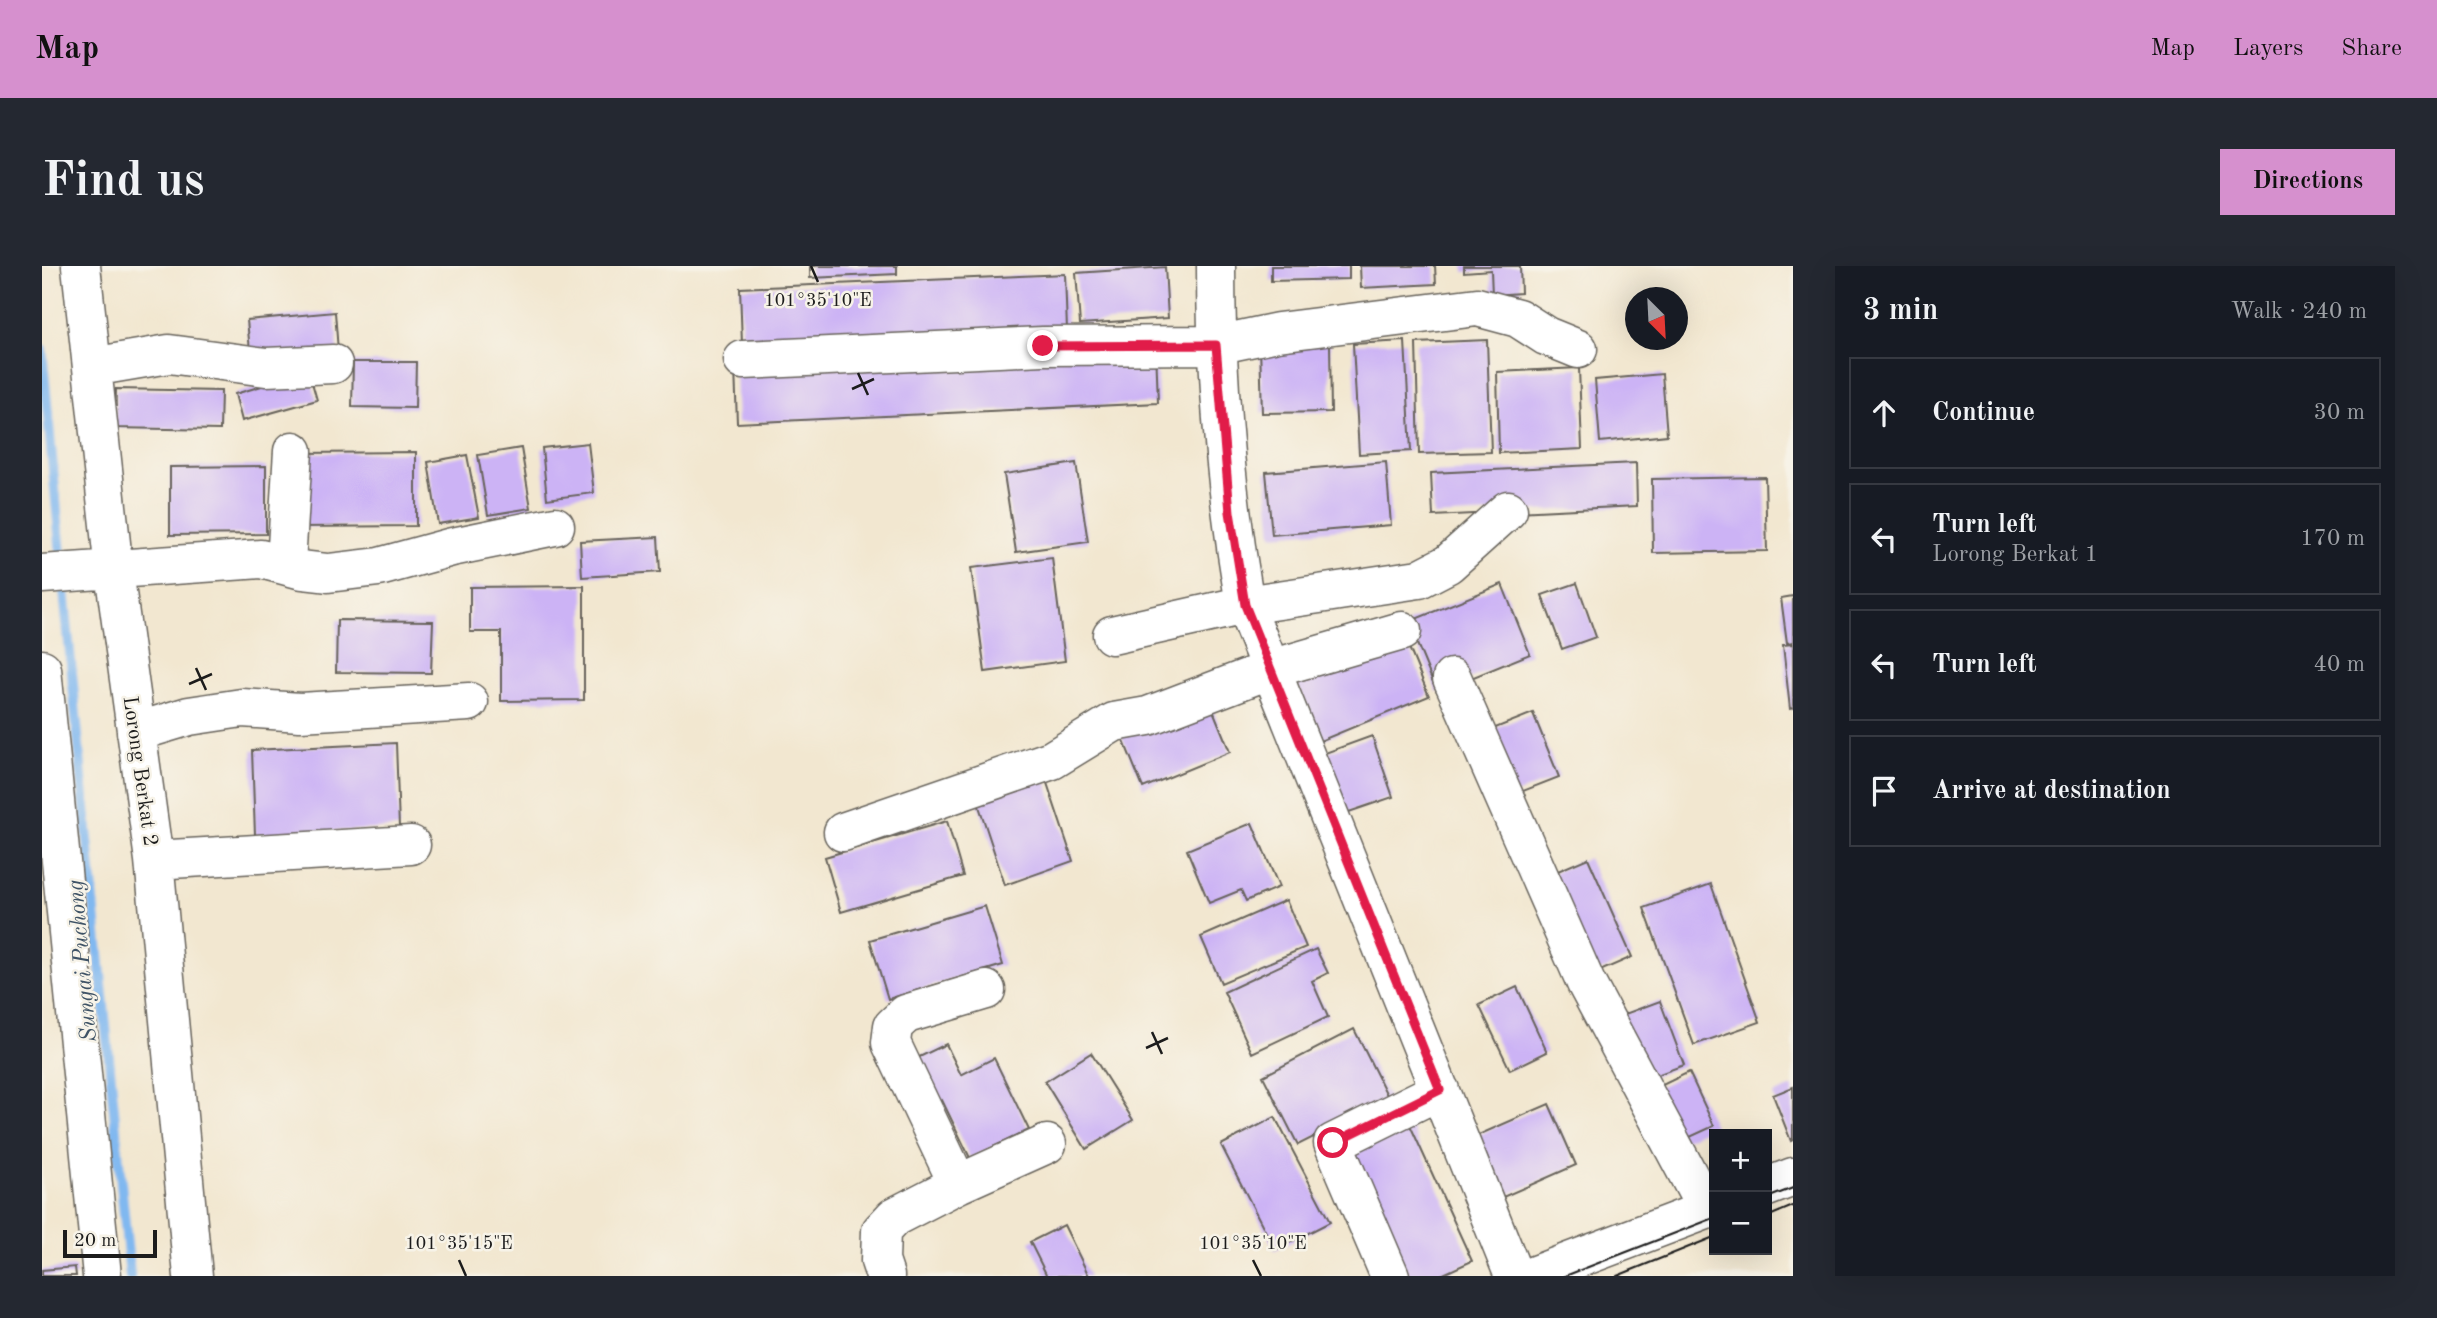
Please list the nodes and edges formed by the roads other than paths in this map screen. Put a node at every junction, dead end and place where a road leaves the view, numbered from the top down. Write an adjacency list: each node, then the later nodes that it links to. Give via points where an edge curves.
1 (81, 266): 7 (street, Lorong Berkat 2)
2 (1216, 266): 3 (street)
3 (1216, 345): 4 (street, via 1278,332 1477,307 1518,318); 5 (street, via 1043,346); 14 (street, via 1230,512)
4 (1578, 349)
5 (743, 360)
6 (333, 364): 7 (street, via 266,367 169,354)
7 (92, 367): 12 (street, Lorong Berkat 2)
8 (293, 451): 11 (street)
9 (1508, 510): 14 (street, via 1448,564 1419,579)
10 (555, 526): 11 (street, via 379,567 328,573)
11 (286, 564): 12 (street, via 261,559)
12 (106, 571): 13 (street); 21 (street, Lorong Berkat 2)
13 (43, 574)
14 (1245, 605): 16 (street); 18 (street)
15 (1402, 631): 18 (street)
16 (1112, 635)
17 (42, 669): 22 (street)
18 (1270, 669): 23 (street, via 1148,716 1114,722 1052,760); 27 (street)
19 (1452, 678): 32 (street, via 1586,983)
20 (469, 702): 21 (street, via 300,712 242,708 189,716)
21 (136, 732): 25 (street, Lorong Berkat 2)
22 (50, 825): 34 (street)
23 (843, 832)
24 (411, 845): 25 (street)
25 (154, 860): 35 (street, Lorong Berkat 2)
26 (986, 990): 30 (street, via 906,1014 893,1026 891,1043)
27 (1440, 1090): 37 (street, via 1333,1143); 38 (street)
28 (1047, 1144): 30 (street)
29 (1793, 1177): 31 (street)
30 (958, 1184): 36 (street, via 894,1217 881,1231 880,1261)
31 (1772, 1185)
32 (1709, 1204)
33 (1709, 1209): 39 (street)
34 (102, 1276)
35 (193, 1276)
36 (886, 1276)
37 (1390, 1276)
38 (1514, 1276)
39 (1532, 1276)

